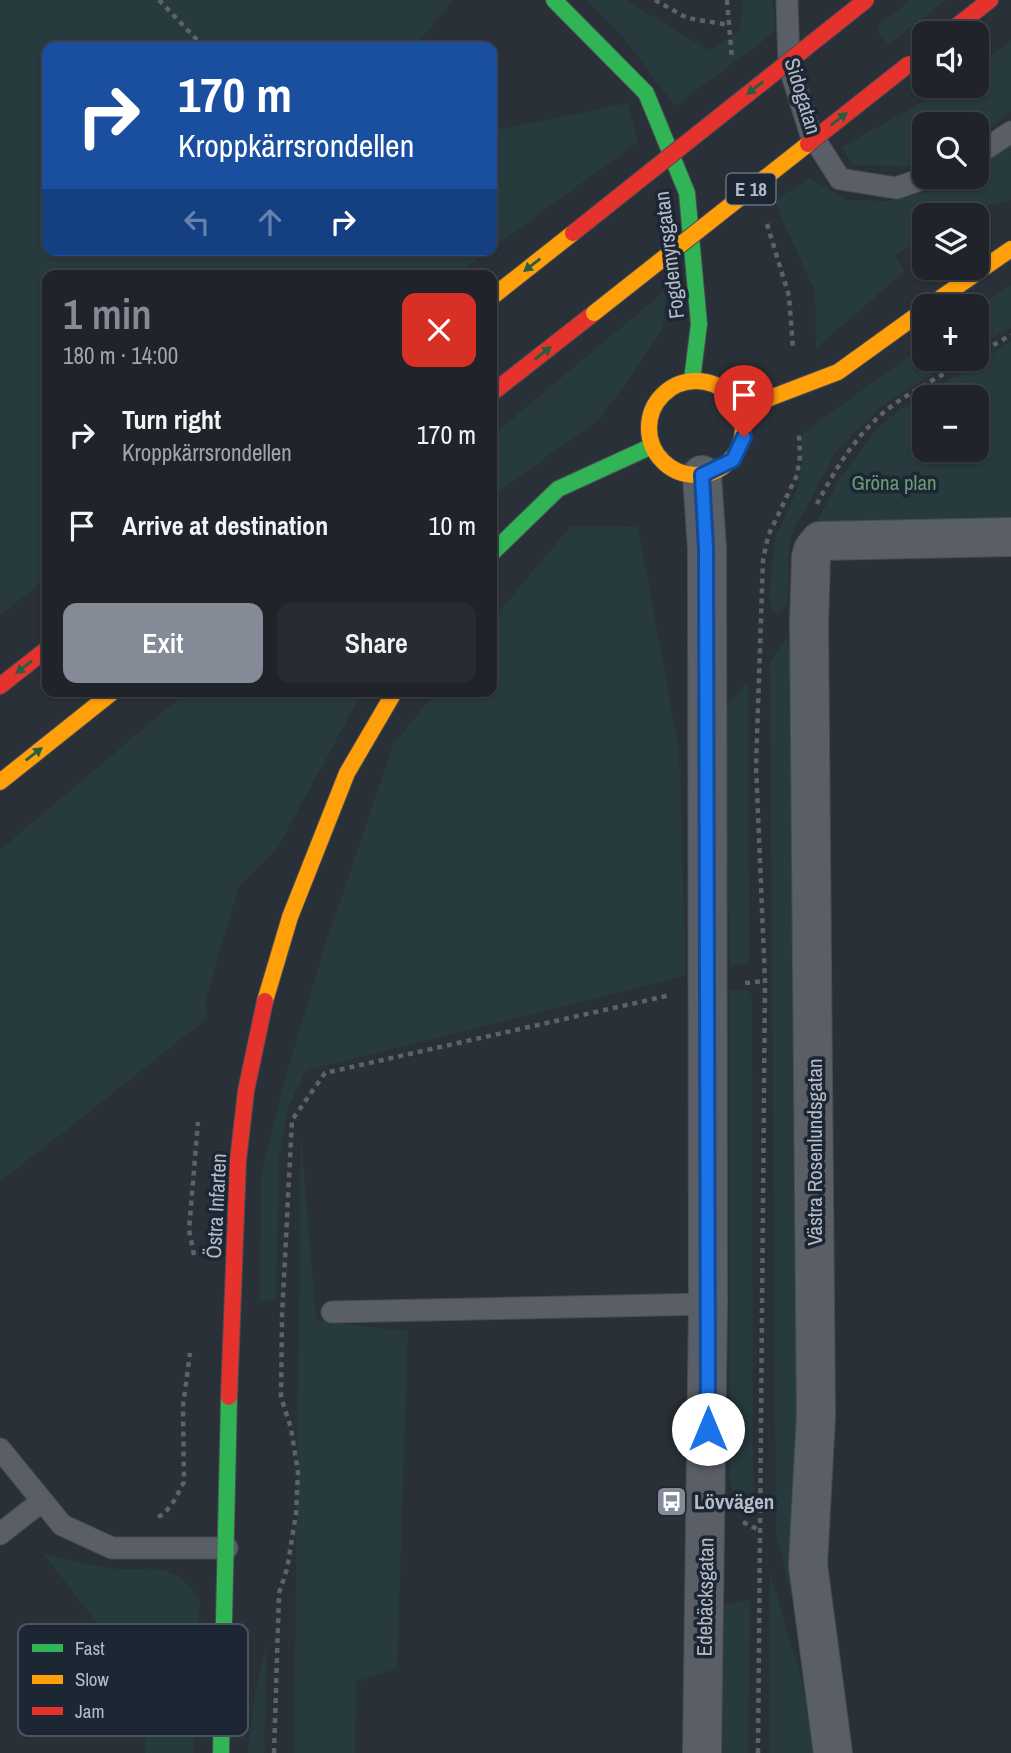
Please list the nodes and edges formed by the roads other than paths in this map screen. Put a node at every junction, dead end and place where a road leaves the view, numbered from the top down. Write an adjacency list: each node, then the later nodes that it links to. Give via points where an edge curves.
1 (555, 0): 14 (main road, Fogdemyrsgatan, via 646,93 687,193 699,324)
2 (787, 0): 9 (lane, Sidogatan, via 789,65 810,132 840,179 896,188)
3 (866, 0): 11 (main road, one-way to 11, bridge)
4 (990, 0): 5 (main road)
5 (963, 21)
6 (912, 62): 15 (main road, E 18, one-way to 6, bridge)
7 (1011, 132): 8 (lane)
8 (989, 146)
9 (912, 182)
10 (1011, 249): 12 (main road)
11 (497, 293)
12 (946, 294)
13 (912, 319): 16 (main road, via 838,372)
14 (692, 380): 16 (main road, via 726,390); 17 (main road, via 668,389 655,404 648,426)
15 (497, 389)
16 (741, 409): 18 (main road, via 744,437 733,460)
17 (652, 446): 18 (main road, via 667,466); 20 (main road, via 558,489)
18 (702, 475): 26 (street, Edebäcksgatan)
19 (1011, 537): 34 (street, Västra Rosenlundsgatan, via 820,541 811,557 816,1416 808,1565)
20 (497, 548)
21 (42, 653): 22 (main road, one-way to 22)
22 (0, 686)
23 (106, 697): 25 (main road, one-way to 23)
24 (391, 697): 31 (main road, Östra Infarten, via 347,773 290,917 260,1017 238,1161)
25 (0, 782)
26 (708, 1304): 27 (lane); 33 (street, Edebäcksgatan)
27 (332, 1312)
28 (0, 1449): 29 (lane)
29 (42, 1501): 30 (lane); 31 (lane, via 62,1525 111,1548)
30 (0, 1534)
31 (227, 1548): 32 (main road, Östra Infarten)
32 (224, 1624)
33 (702, 1753)
34 (833, 1753)

